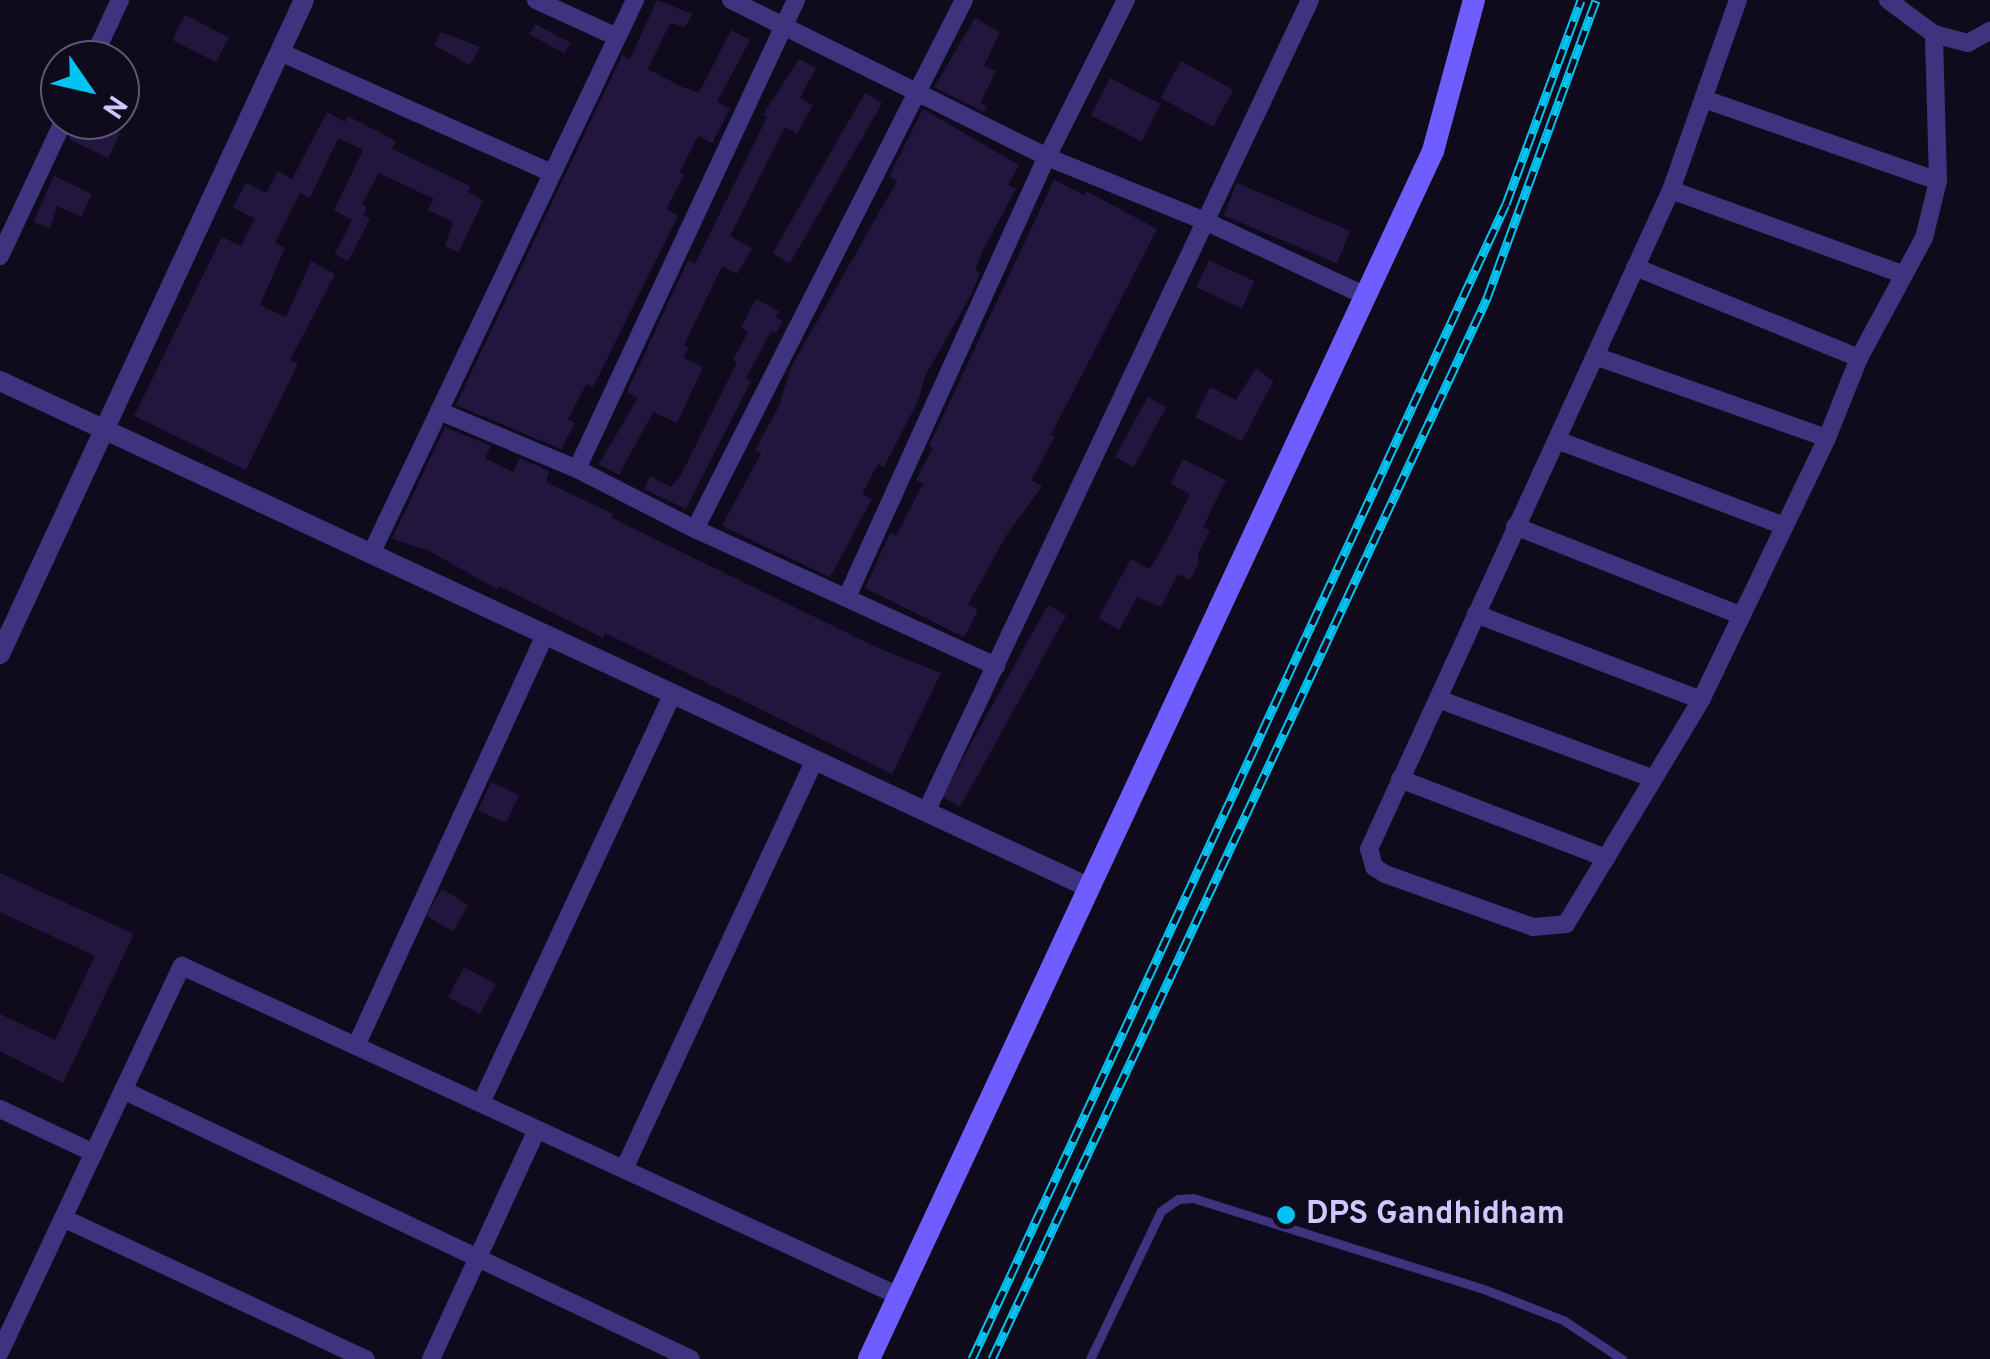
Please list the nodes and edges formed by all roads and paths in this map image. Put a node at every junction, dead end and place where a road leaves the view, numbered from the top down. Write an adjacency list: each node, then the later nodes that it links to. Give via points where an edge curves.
1 (120, 0): 17 (street)
2 (304, 0): 18 (street)
3 (536, 0): 16 (street)
4 (635, 0): 16 (street)
5 (731, 0): 13 (street)
6 (796, 0): 13 (street)
7 (964, 0): 19 (street)
8 (1126, 0): 22 (street)
9 (1310, 0): 26 (street)
10 (1474, 0): 30 (main road, via 1433,151)
11 (1738, 0): 20 (street)
12 (1888, 0): 15 (street)
13 (784, 25): 19 (street); 38 (street)
14 (1990, 31): 15 (street, via 1968,42)
15 (1934, 34): 24 (street)
16 (617, 37): 23 (street)
17 (101, 40)
18 (280, 52): 23 (street); 35 (street)
19 (916, 96): 22 (street); 41 (street)
20 (1704, 98): 24 (street); 25 (street)
21 (55, 140): 27 (street)
22 (1046, 158): 26 (street); 43 (street)
23 (552, 174): 34 (street)
24 (1938, 182): 29 (street, via 1924,238)
25 (1672, 190): 28 (street); 29 (street)
26 (1206, 221): 30 (street); 48 (street)
27 (0, 256)
28 (1636, 267): 31 (street); 32 (street)
29 (1904, 275): 32 (street)
30 (1366, 296): 57 (main road)
31 (1595, 356): 36 (street); 37 (street)
32 (1859, 358): 36 (street)
33 (0, 381): 35 (street)
34 (439, 410): 38 (street); 42 (street)
35 (104, 430): 42 (street); 47 (street)
36 (1827, 438): 40 (street)
37 (1557, 440): 39 (street); 40 (street)
38 (576, 469): 41 (street)
39 (1514, 526): 44 (street); 45 (street)
40 (1784, 526): 45 (street)
41 (695, 529): 43 (street)
42 (371, 554): 46 (street)
43 (847, 597): 48 (street)
44 (1476, 614): 50 (street); 51 (street)
45 (1742, 616): 51 (street)
46 (545, 635): 49 (street); 58 (street)
47 (0, 654)
48 (996, 666): 55 (street)
49 (673, 694): 52 (street); 60 (street)
50 (1438, 699): 53 (street); 54 (street)
51 (1702, 700): 53 (street)
52 (815, 760): 55 (street); 64 (street)
53 (1654, 779): 56 (street)
54 (1400, 780): 56 (street); 56 (street, via 1369,849 1384,874 1533,927 1554,928 1566,924)
55 (926, 812): 57 (street)
56 (1606, 858)
57 (1090, 888): 67 (main road)
58 (356, 1046): 59 (street, via 182,966); 60 (street)
59 (123, 1090): 63 (street); 66 (street)
60 (481, 1104): 62 (street)
61 (0, 1110): 63 (street)
62 (538, 1130): 64 (street); 66 (street)
63 (94, 1153): 65 (street)
64 (624, 1169): 67 (street)
65 (63, 1218): 68 (street); 70 (street)
66 (478, 1258): 71 (street); 72 (street)
67 (899, 1296): 73 (main road)
68 (0, 1352): 69 (street)
69 (18, 1359)
70 (366, 1359)
71 (430, 1359)
72 (691, 1359)
73 (870, 1359)
74 (1090, 1359): 75 (lane, via 1161,1211 1193,1198 1486,1290 1562,1320)
75 (1622, 1359)

